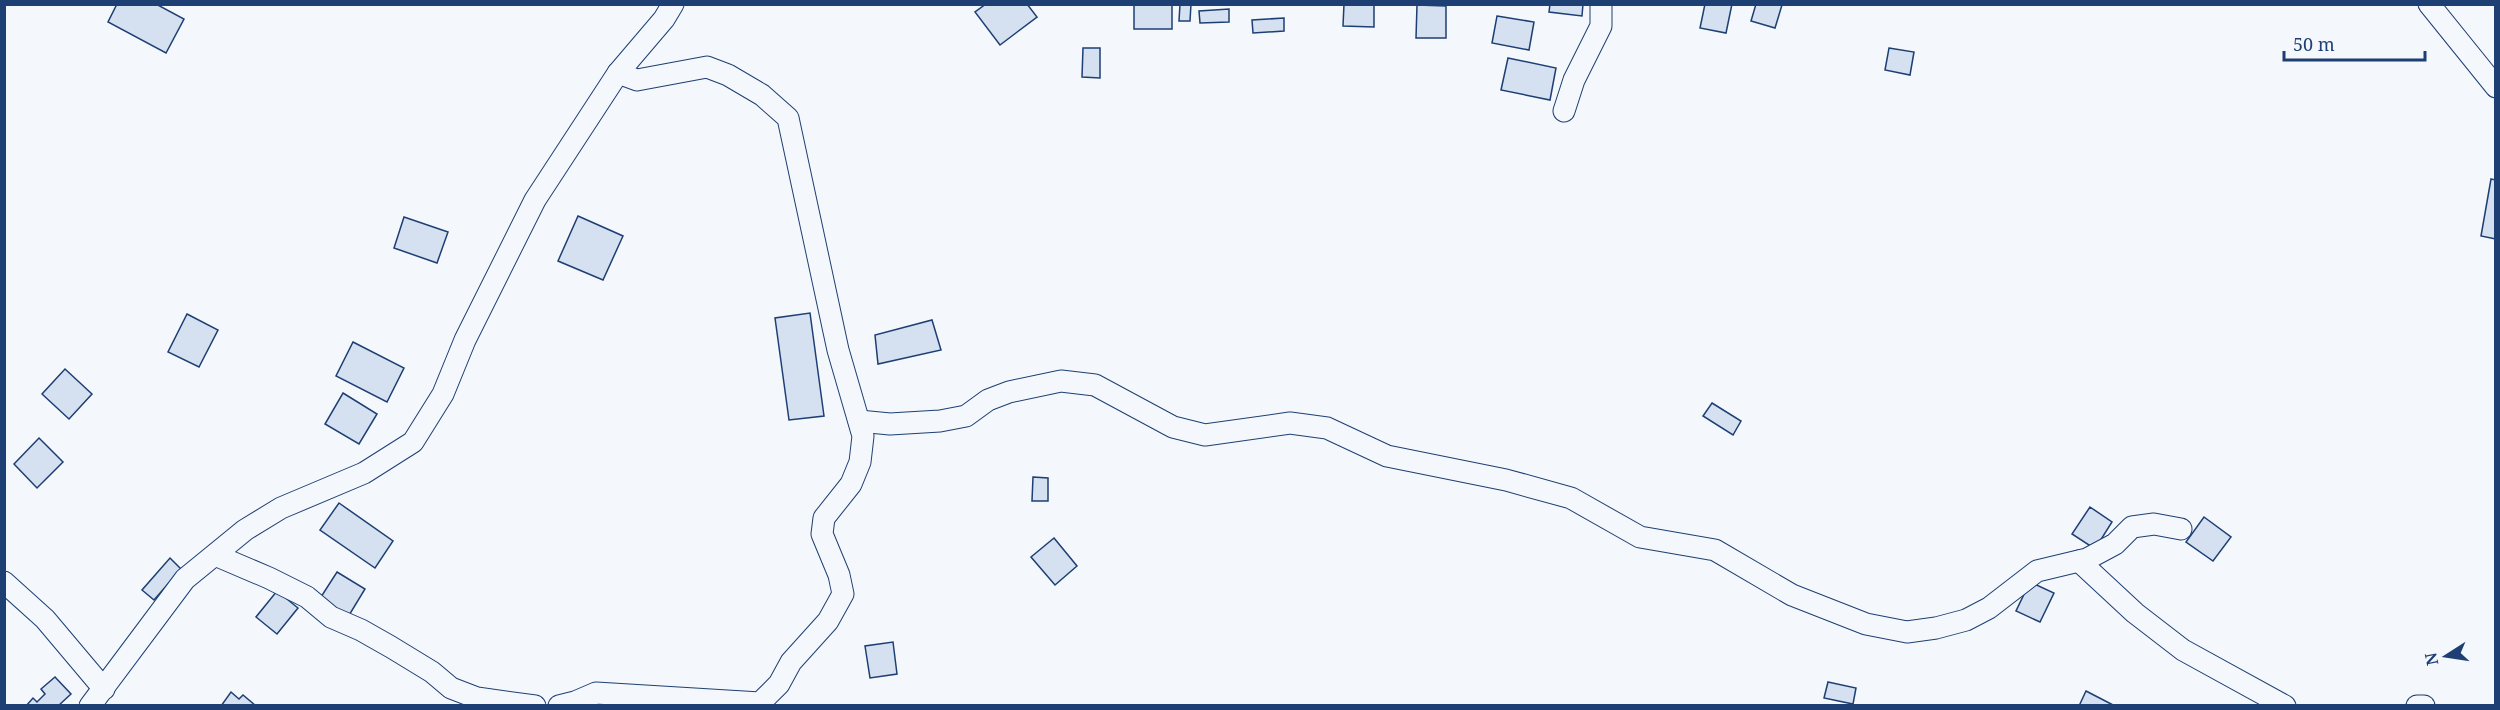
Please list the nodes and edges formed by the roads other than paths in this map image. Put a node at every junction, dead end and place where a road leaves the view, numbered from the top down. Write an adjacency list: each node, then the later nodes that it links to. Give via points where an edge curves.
1 (673, 4): 4 (street)
2 (1601, 4): 6 (street, via 1601,26 1574,80)
3 (2429, 4): 5 (street)
4 (618, 73): 7 (street, via 637,80 707,67 762,95 788,118 838,350); 9 (street, via 535,200 465,340 443,394 413,442 364,473 281,508)
5 (2496, 87)
6 (1564, 111)
7 (859, 421): 10 (street, via 890,424 966,416 988,400 1009,392 1060,381 1095,385 1173,427 1205,435 1290,423 1327,428 1387,456 1506,480 1571,498 1640,537 1715,550 1792,595 1866,624 1907,632 1966,620 1989,608 2037,571); 14 (street, via 863,436 860,462 851,484 824,518 822,534 843,594 828,621 760,703 596,693)
8 (2181, 529): 10 (street, via 2154,524 2132,527 2115,544)
9 (214, 555): 12 (street, via 185,579); 13 (street, via 307,597 331,617 391,647 451,688 477,698)
10 (2079, 561): 15 (street, via 2135,613 2183,650)
11 (4, 582): 12 (street, via 45,619)
12 (97, 697)
13 (535, 705)
14 (559, 705)
15 (2285, 705)
16 (2417, 705): 17 (street)
17 (2424, 705)

